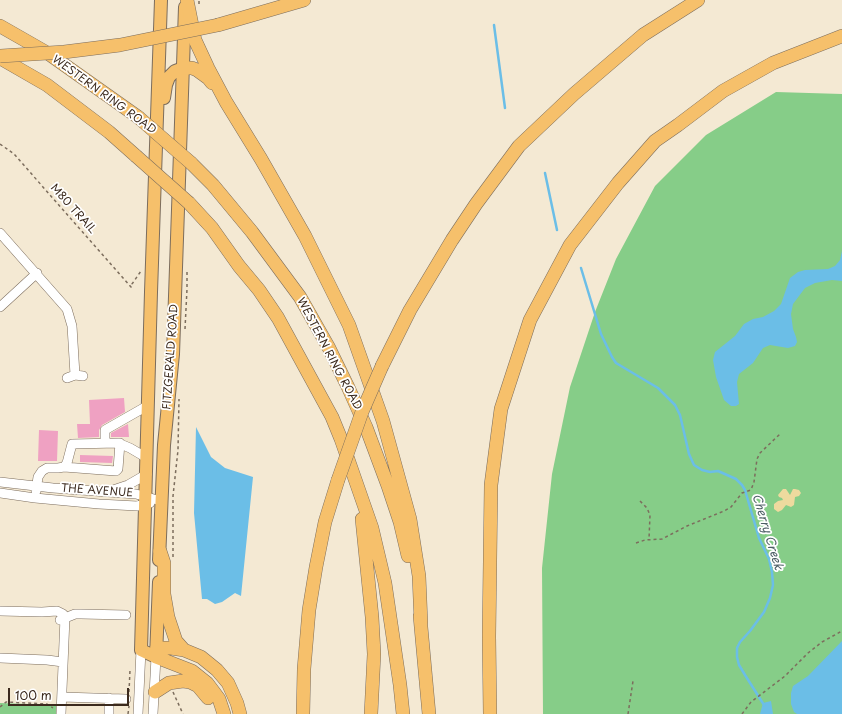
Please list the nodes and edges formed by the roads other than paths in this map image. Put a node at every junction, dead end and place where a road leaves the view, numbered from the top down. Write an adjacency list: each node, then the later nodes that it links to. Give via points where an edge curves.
1 (161, 0): 14 (main road, FITZGERALD ROAD)
2 (187, 0): 8 (main road, FITZGERALD ROAD); 9 (highway, via 195,40)
3 (304, 0): 7 (highway, bridge, via 218,25 120,45)
4 (698, 0): 49 (highway, bridge, via 643,35 574,94 519,146 452,240 410,310 362,412 325,522 309,610)
5 (0, 26): 32 (highway, WESTERN RING ROAD, bridge, via 49,54 138,117 191,163 252,232 300,297 348,387 388,486 400,522)
6 (842, 36): 53 (highway, via 772,63 723,91 655,141 618,183 570,245 530,320 501,409 491,485)
7 (0, 57): 19 (highway, bridge, via 47,86 109,132 189,203 212,228 278,318 332,417)
8 (183, 68): 9 (highway, via 192,68 202,73); 14 (main road, via 169,77 165,90 156,335); 27 (main road, FITZGERALD ROAD, via 173,354)
9 (226, 102): 32 (highway, via 305,236 349,325 383,421 410,519)
10 (0, 233): 11 (street)
11 (36, 273): 12 (street); 13 (street, via 69,313)
12 (0, 307)
13 (75, 376)
14 (148, 405): 15 (street, via 105,430); 17 (main road, FITZGERALD ROAD)
15 (105, 443): 16 (street); 18 (street, via 72,444)
16 (119, 443): 17 (street); 18 (street, via 116,471)
17 (147, 458): 20 (main road, FITZGERALD ROAD)
18 (64, 467): 22 (street, via 42,470)
19 (351, 473): 50 (highway, via 361,515 372,617 374,654); 51 (highway, via 372,528 385,583)
20 (147, 474): 23 (street, THE AVENUE, via 128,485); 26 (main road, FITZGERALD ROAD)
21 (0, 482): 22 (street, THE AVENUE)
22 (36, 486): 23 (street, THE AVENUE); 25 (street)
23 (108, 492): 26 (street, THE AVENUE, via 136,494)
24 (0, 493): 25 (street, THE AVENUE)
25 (35, 498): 26 (street, THE AVENUE, via 137,506)
26 (146, 500): 27 (street, THE AVENUE); 33 (main road, FITZGERALD ROAD)
27 (161, 501): 28 (main road, FITZGERALD ROAD)
28 (160, 551): 34 (highway, via 164,563 164,594 168,617 176,641); 35 (main road, FITZGERALD ROAD)
29 (0, 611): 31 (street, via 42,612)
30 (126, 615): 31 (street, via 81,614)
31 (63, 619): 37 (street)
32 (421, 623): 52 (highway, WESTERN RING ROAD)
33 (141, 650): 35 (main road); 44 (street, FITZGERALD ROAD)
34 (184, 650): 35 (highway, via 171,648); 48 (highway, via 201,657 223,676)
35 (156, 652): 38 (street, FITZGERALD ROAD); 47 (highway, via 207,682 219,699)
36 (0, 658): 37 (street)
37 (63, 662): 39 (street)
38 (154, 692): 45 (street, FITZGERALD ROAD); 46 (highway, via 170,683 190,682 204,692)
39 (62, 697): 40 (street); 42 (street)
40 (109, 698): 41 (street); 43 (street)
41 (126, 699)
42 (61, 714)
43 (109, 714)
44 (138, 714)
45 (153, 714)
46 (216, 714)
47 (224, 714)
48 (240, 714)
49 (303, 714)
50 (371, 714)
51 (403, 714)
52 (430, 714)
53 (490, 714)

